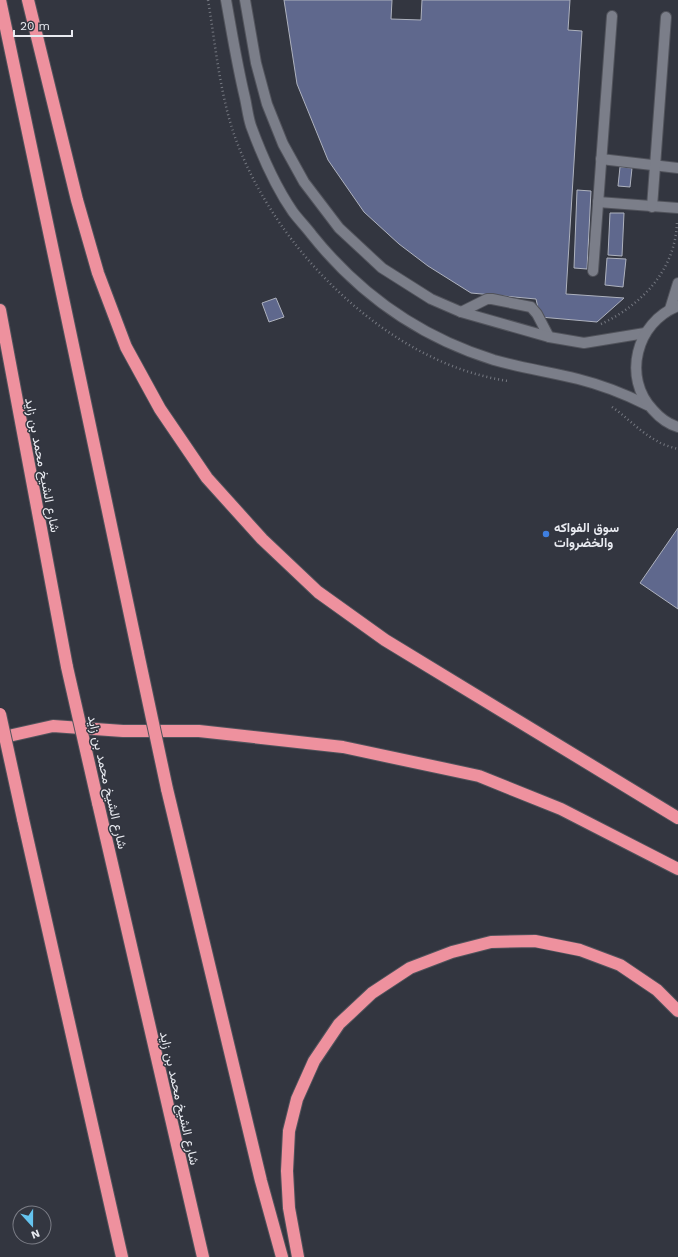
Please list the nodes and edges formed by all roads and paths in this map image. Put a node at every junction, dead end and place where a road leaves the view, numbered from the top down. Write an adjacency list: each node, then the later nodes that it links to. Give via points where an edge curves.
1 (0, 0): 30 (highway, bridge, via 167,789 259,1174)
2 (28, 0): 25 (highway, via 77,200 98,273 126,346 160,409 207,478 262,539 318,592 385,640)
3 (226, 0): 21 (street, via 251,124 269,170 293,212 352,280 384,306 419,328 456,346 494,360 603,386)
4 (245, 0): 17 (street, via 256,63 267,104 304,182 339,228 382,268 431,300)
5 (612, 16): 7 (street)
6 (666, 16): 8 (street)
7 (601, 159): 8 (street); 10 (street)
8 (655, 165): 9 (street); 11 (street)
9 (678, 168)
10 (598, 202): 11 (street); 13 (street)
11 (652, 206): 12 (street)
12 (678, 208): 18 (path, via 676,234 670,258 657,280 640,299)
13 (593, 271)
14 (678, 283): 15 (street)
15 (674, 308): 19 (street, via 656,320)
16 (0, 310): 29 (highway, شارع الشيخ محمد بن زايد, bridge, via 67,667)
17 (462, 312): 20 (street); 20 (street, via 487,299 526,305 534,310)
18 (599, 325)
19 (645, 333): 20 (street, via 584,343); 21 (street, via 638,350 635,369 639,388)
20 (549, 337)
21 (648, 405): 22 (street, via 660,417)
22 (678, 427)
23 (0, 714): 28 (highway, bridge)
24 (0, 738): 26 (highway, via 52,726 123,732 199,731 343,747 479,776 561,809)
25 (678, 818)
26 (678, 869)
27 (678, 1011): 31 (highway, via 657,990 620,965 580,950 535,942 491,942 452,952 410,968 372,993 339,1024 314,1061 297,1099 289,1131 287,1171 289,1208)
28 (122, 1257)
29 (203, 1257)
30 (282, 1257)
31 (298, 1257)

